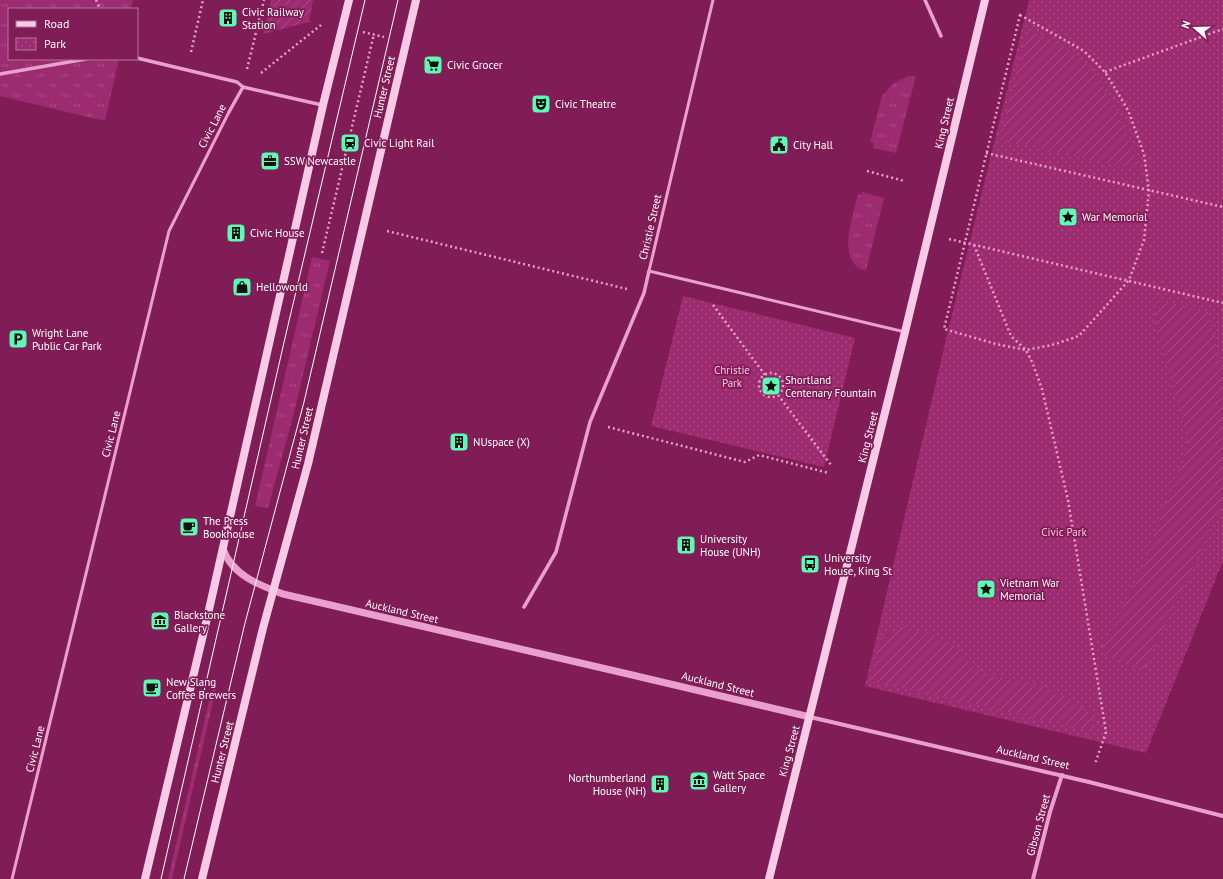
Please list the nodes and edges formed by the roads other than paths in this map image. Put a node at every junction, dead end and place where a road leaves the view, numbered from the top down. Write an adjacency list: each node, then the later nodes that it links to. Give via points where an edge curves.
1 (348, 0): 11 (main road)
2 (416, 0): 16 (main road, Hunter Street, via 308,464)
3 (713, 0): 13 (lane, Christie Street)
4 (925, 0): 6 (street)
5 (985, 0): 14 (main road, King Street)
6 (941, 36)
7 (138, 58): 10 (street, via 237,82)
8 (80, 60): 9 (street)
9 (0, 74)
10 (243, 87): 11 (street); 12 (street, Civic Lane)
11 (323, 105): 15 (main road)
12 (229, 112): 21 (lane, Civic Lane, via 169,231)
13 (648, 271): 14 (lane, Christie Street); 17 (street, via 644,293 590,422 556,552)
14 (905, 332): 18 (main road, King Street)
15 (223, 549): 16 (street, Auckland Street, via 236,570); 22 (main road)
16 (273, 590): 18 (street, Auckland Street); 23 (main road, Hunter Street)
17 (524, 607)
18 (810, 717): 19 (street, Auckland Street); 24 (main road, King Street)
19 (1062, 775): 20 (street, Auckland Street); 25 (street, Gibson Street)
20 (1223, 816)
21 (12, 879)
22 (145, 879)
23 (202, 879)
24 (769, 879)
25 (1033, 879)

